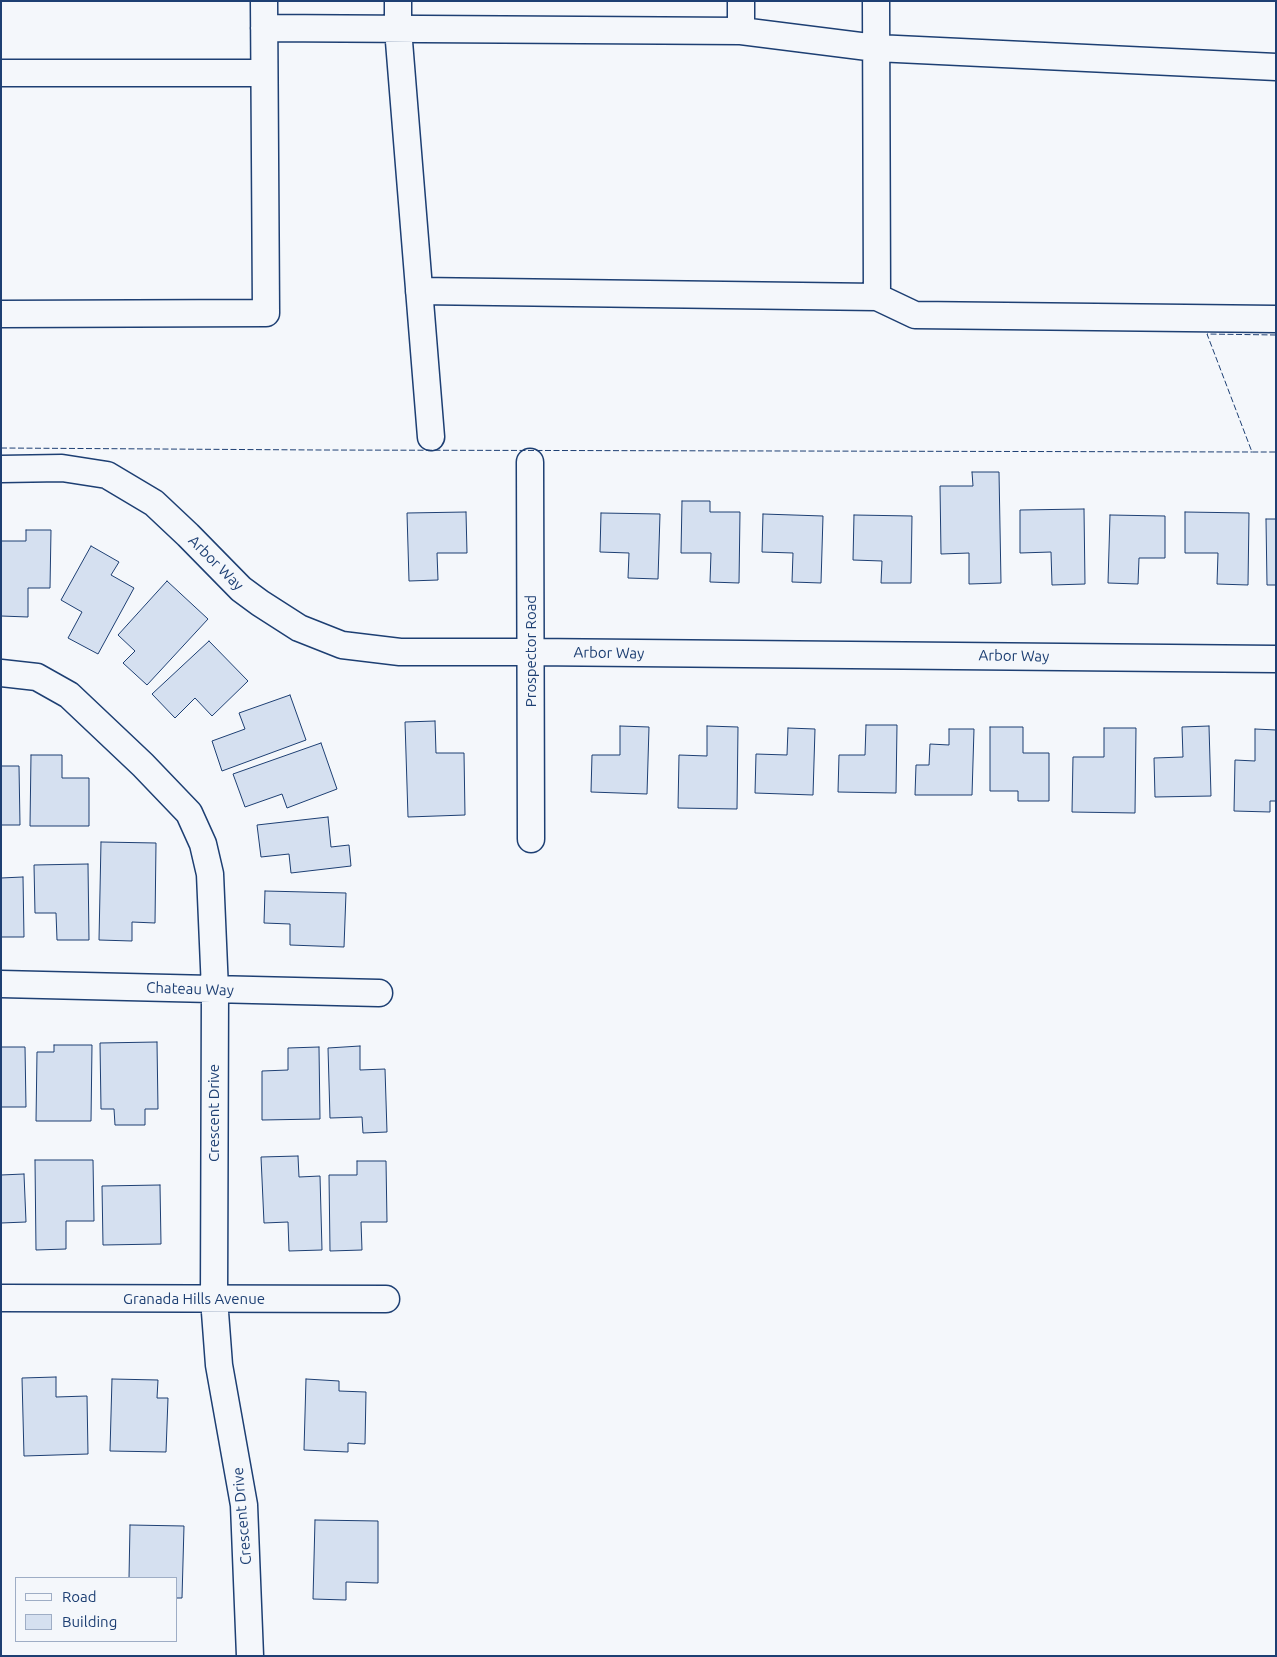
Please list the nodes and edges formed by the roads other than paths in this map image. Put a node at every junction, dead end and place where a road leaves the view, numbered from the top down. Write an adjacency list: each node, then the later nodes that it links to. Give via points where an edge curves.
1 (264, 1): 5 (street)
2 (398, 1): 6 (street)
3 (741, 1): 7 (street)
4 (876, 1): 8 (street)
5 (264, 28): 6 (street); 11 (street)
6 (398, 29): 7 (street); 12 (street)
7 (741, 32): 8 (street)
8 (876, 48): 9 (street); 13 (street)
9 (1276, 68)
10 (1, 73): 11 (street)
11 (264, 73): 14 (street, via 266,313)
12 (419, 291): 13 (street); 16 (street)
13 (877, 297): 15 (street, via 916,315)
14 (1, 314)
15 (1276, 319)
16 (430, 437)
17 (530, 462): 19 (street, Prospector Road)
18 (1, 469): 19 (street, Arbor Way, via 62,468 107,475 154,503 260,604 299,628 342,645 400,652)
19 (531, 652): 20 (street, Arbor Way); 22 (street, Prospector Road)
20 (1276, 659)
21 (1, 672): 24 (street, Crescent Drive, via 36,677 69,695 189,813 203,844 210,874)
22 (531, 839)
23 (1, 984): 24 (street, Chateau Way)
24 (215, 990): 25 (street, Chateau Way); 27 (street, Crescent Drive)
25 (379, 994)
26 (1, 1298): 27 (street, Granada Hills Avenue)
27 (214, 1299): 28 (street, Granada Hills Avenue); 29 (street, Crescent Drive, via 219,1365 244,1504)
28 (386, 1299)
29 (250, 1656)

